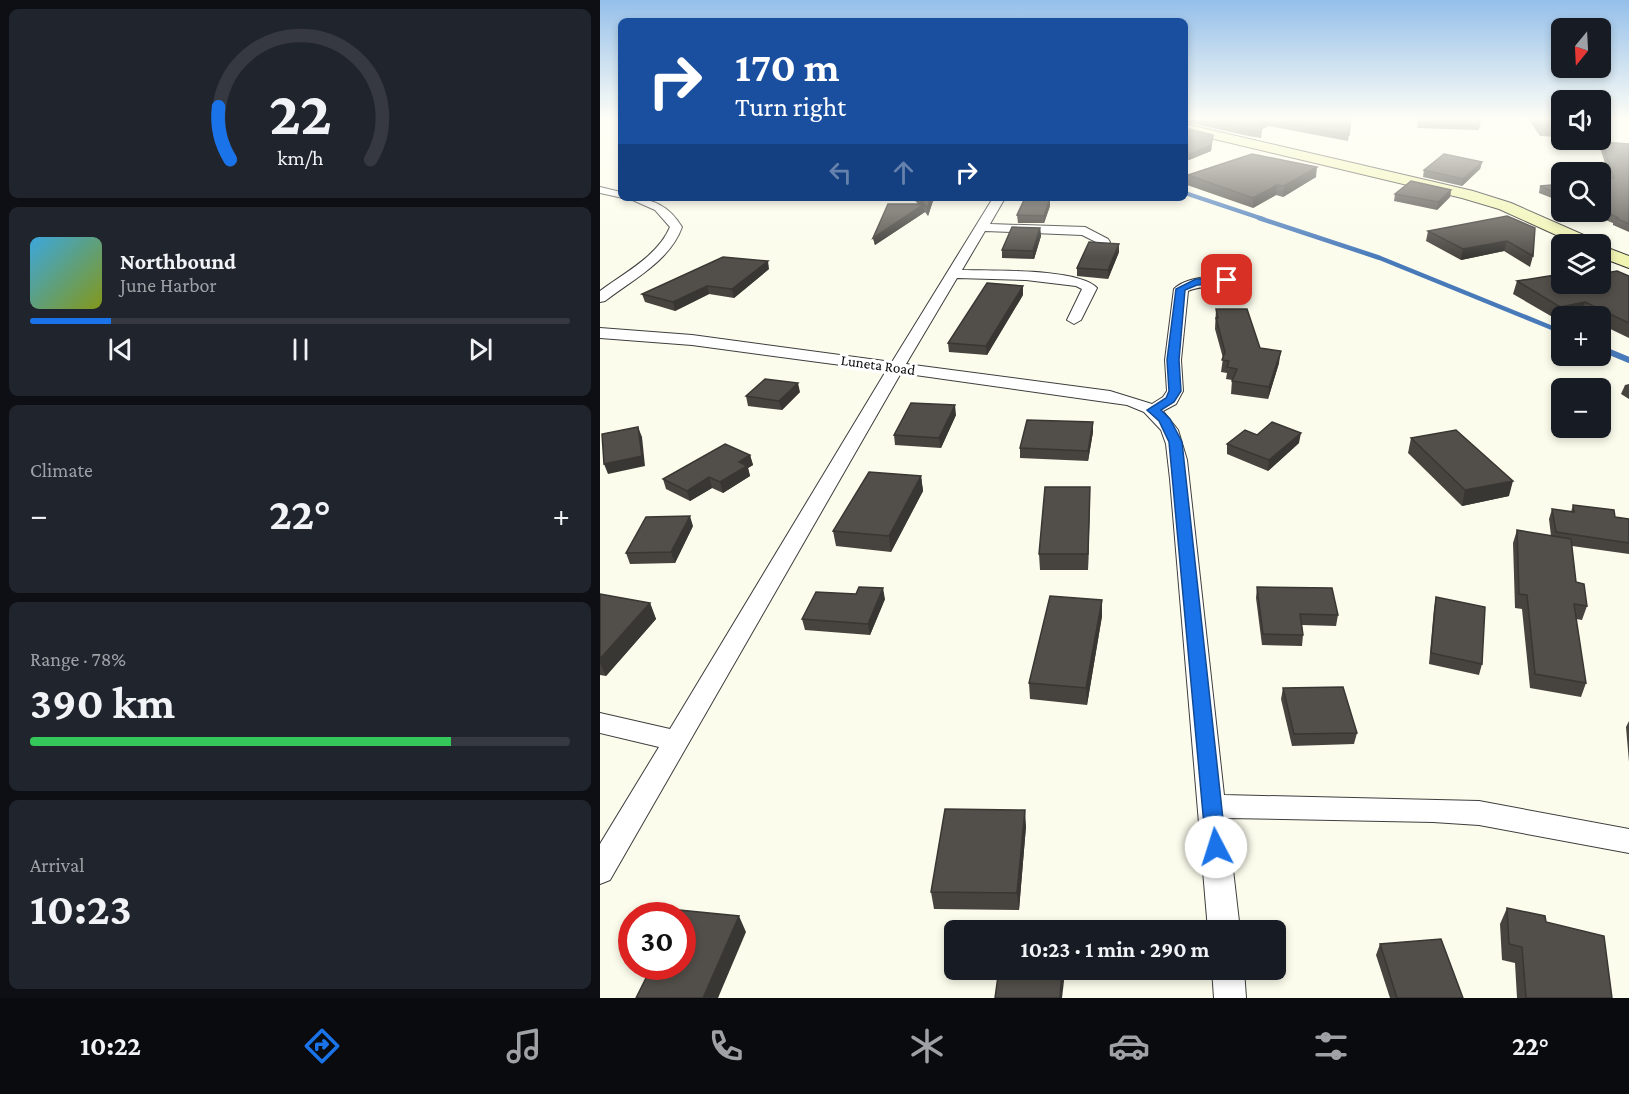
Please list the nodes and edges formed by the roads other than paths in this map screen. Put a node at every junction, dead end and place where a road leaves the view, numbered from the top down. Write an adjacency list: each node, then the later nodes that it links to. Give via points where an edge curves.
1 (1344, 166): 7 (main road, via 1481,198)
2 (600, 190): 3 (street)
3 (618, 194)
4 (643, 201): 13 (street, via 667,212 676,227 675,235)
5 (997, 201): 6 (street)
6 (982, 227): 8 (street, via 1085,231); 11 (street)
7 (1566, 234)
8 (1104, 242)
9 (1611, 255): 10 (main road)
10 (1629, 262)
11 (953, 274): 14 (street, via 1082,282 1090,288); 16 (street)
12 (1227, 280): 17 (street, via 1196,282 1181,289 1173,360 1175,391 1170,400)
13 (600, 298)
14 (1074, 320)
15 (600, 333): 16 (street, Luneta Road, via 692,340)
16 (896, 368): 17 (street, Luneta Road, via 1110,396); 19 (street)
17 (1153, 410): 20 (street, via 1168,425 1175,442)
18 (600, 723): 19 (street)
19 (676, 741): 22 (street)
20 (1212, 806): 21 (street, via 1479,813); 23 (street)
21 (1629, 841)
22 (600, 871)
23 (1223, 920)
24 (1229, 980): 25 (street)
25 (1230, 998)

